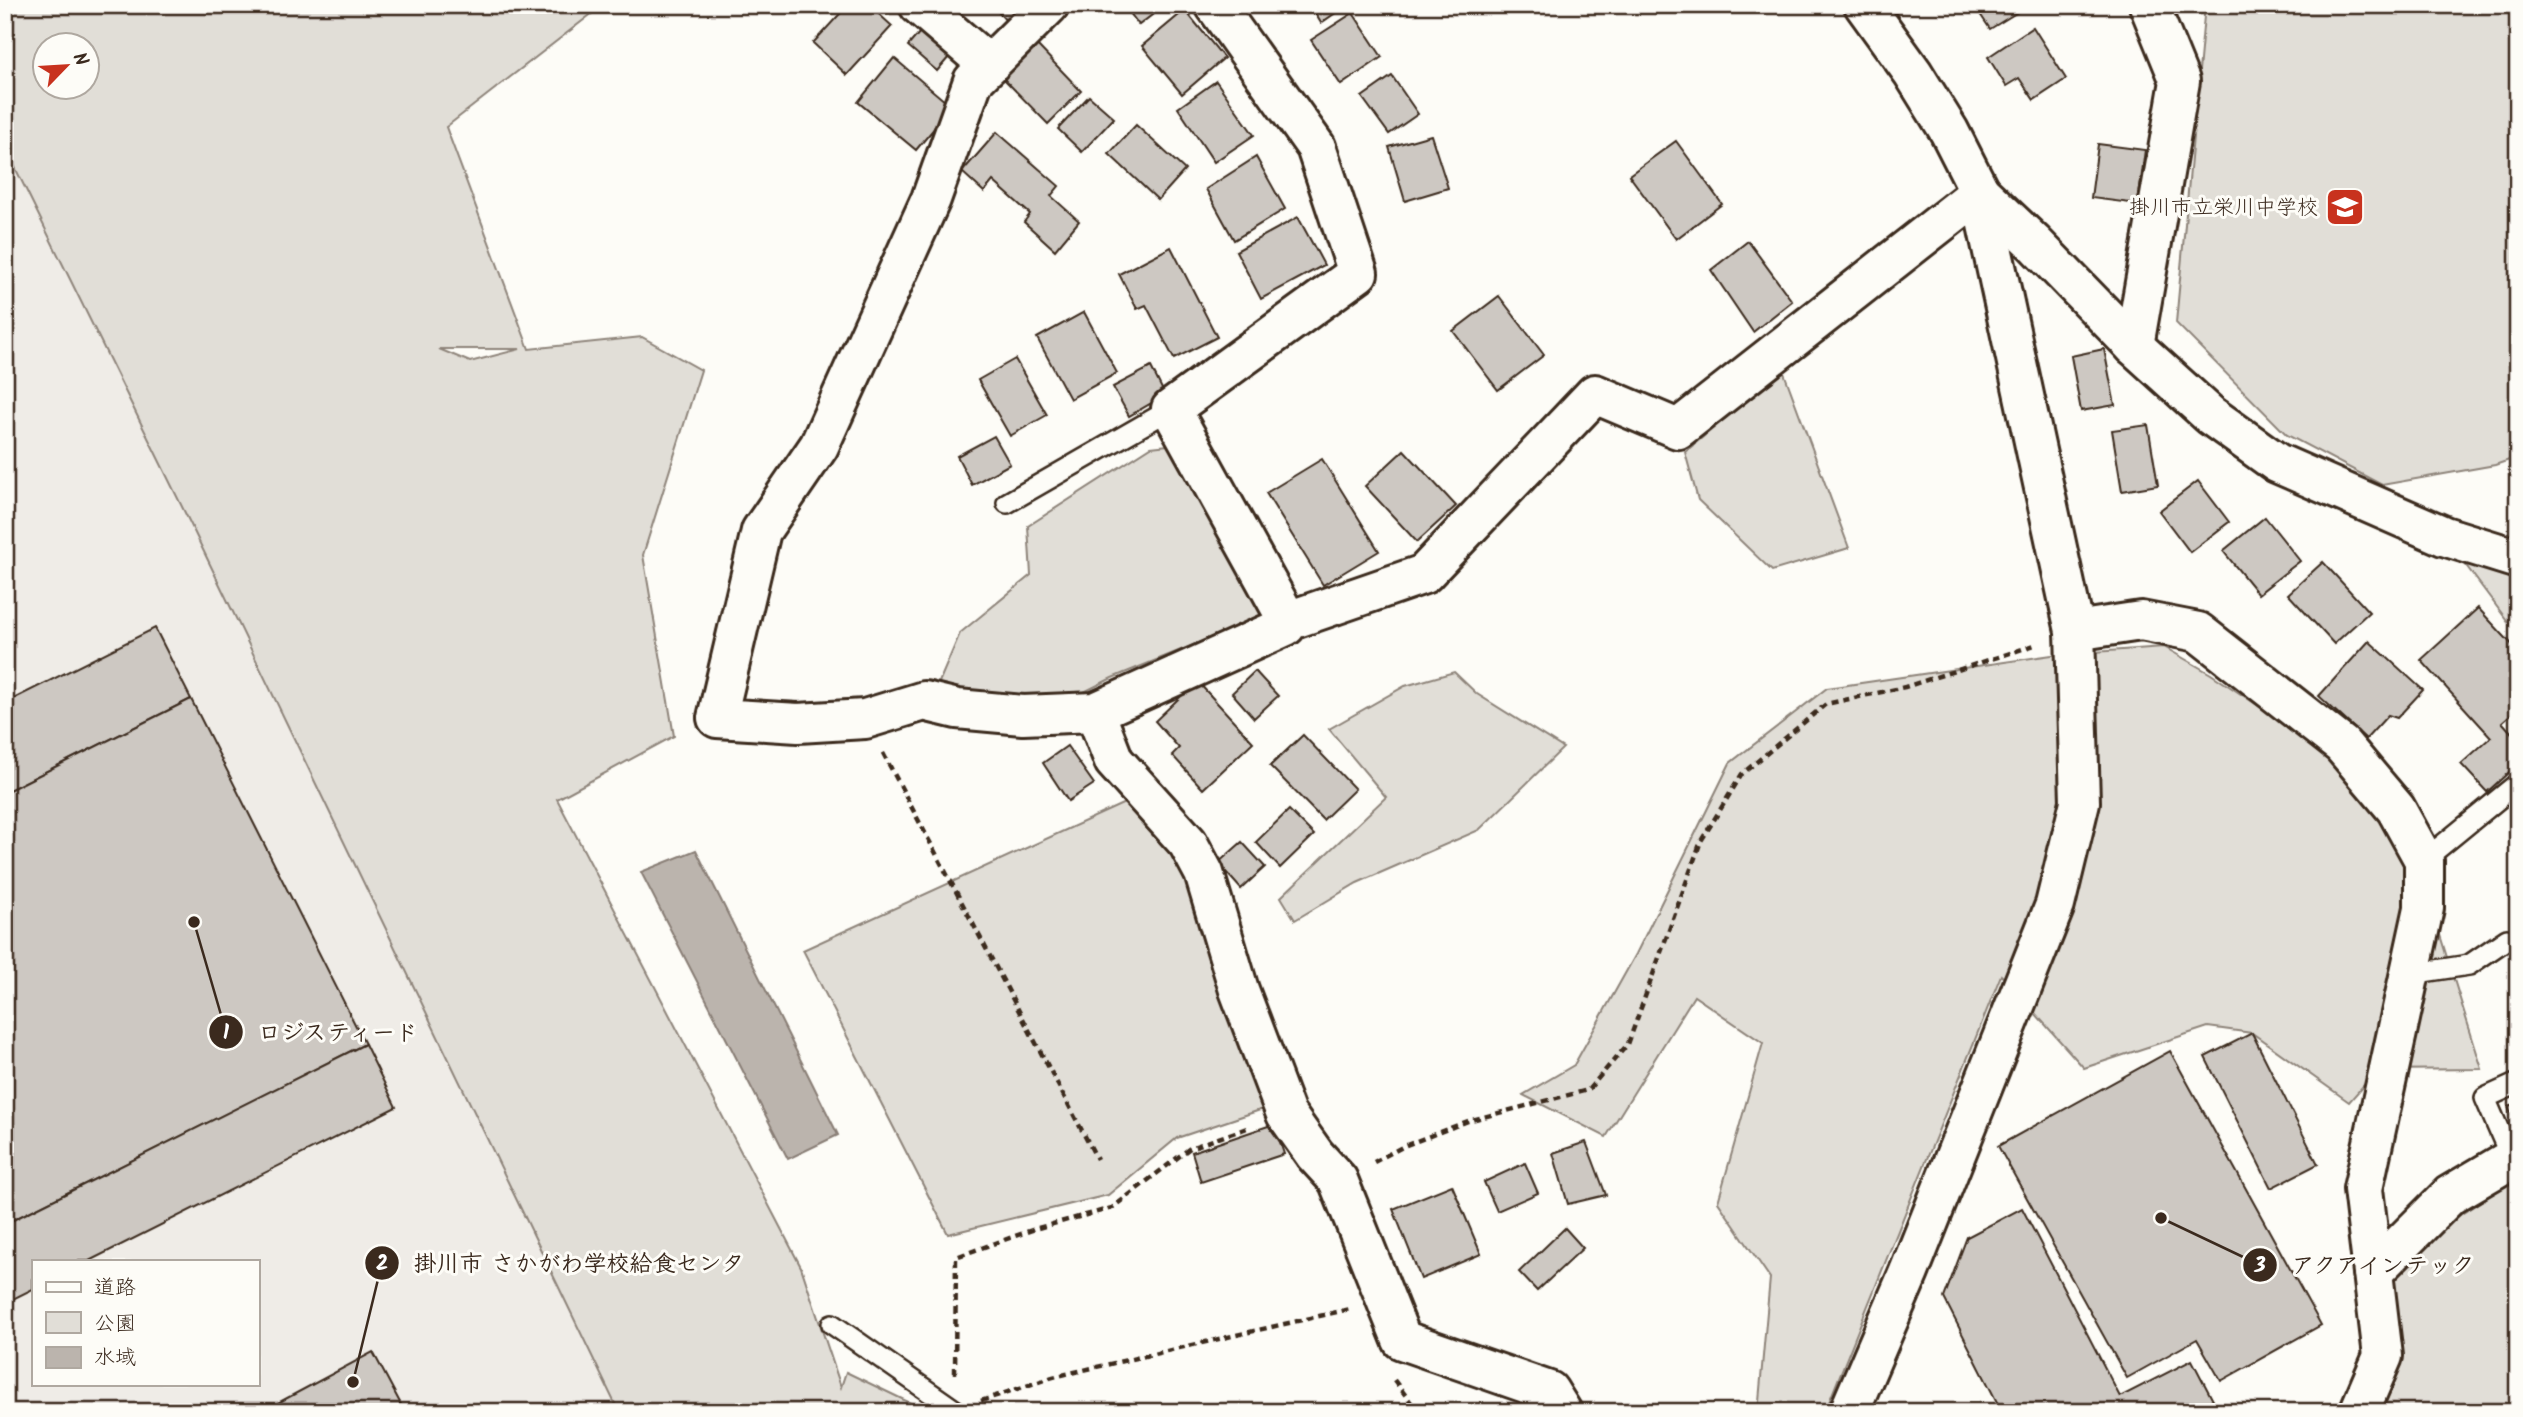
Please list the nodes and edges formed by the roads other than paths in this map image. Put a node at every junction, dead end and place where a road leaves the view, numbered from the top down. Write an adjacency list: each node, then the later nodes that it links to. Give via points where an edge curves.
1 (919, 5): 6 (street)
2 (1049, 5): 6 (street)
3 (1215, 5): 9 (street, via 1316,147 1358,273)
4 (1864, 5): 7 (street, via 1949,131)
5 (2149, 5): 8 (street, via 2180,81)
6 (989, 65): 14 (street, via 973,81 931,199 819,446 761,531 717,719 798,723 865,719 924,701 1023,715)
7 (1980, 192): 8 (street); 12 (street, via 1678,429 1595,394 1424,574); 13 (street)
8 (2134, 346): 11 (street, via 2210,415 2277,463 2444,536)
9 (1171, 409): 10 (lane); 12 (street)
10 (1007, 503)
11 (2518, 559)
12 (1288, 621): 14 (street, via 1286,626)
13 (2075, 632): 16 (street, via 2141,621 2198,632 2342,744 2396,809); 25 (street, via 2080,802 2055,905)
14 (1095, 712): 24 (street, via 1114,761 1188,843 1205,873 1239,990 1286,1114 1338,1180 1402,1340 1549,1391)
15 (2518, 783): 16 (lane)
16 (2424, 860): 18 (street, via 2424,908)
17 (2507, 939): 18 (lane, via 2469,965)
18 (2410, 974): 21 (street, via 2363,1189)
19 (2518, 1083): 20 (lane, via 2485,1098)
20 (2514, 1156): 21 (street, via 2450,1195)
21 (2373, 1272): 26 (street, via 2383,1356)
22 (832, 1324): 23 (lane)
23 (955, 1409)
24 (1562, 1412)
25 (1849, 1412)
26 (2359, 1412)

